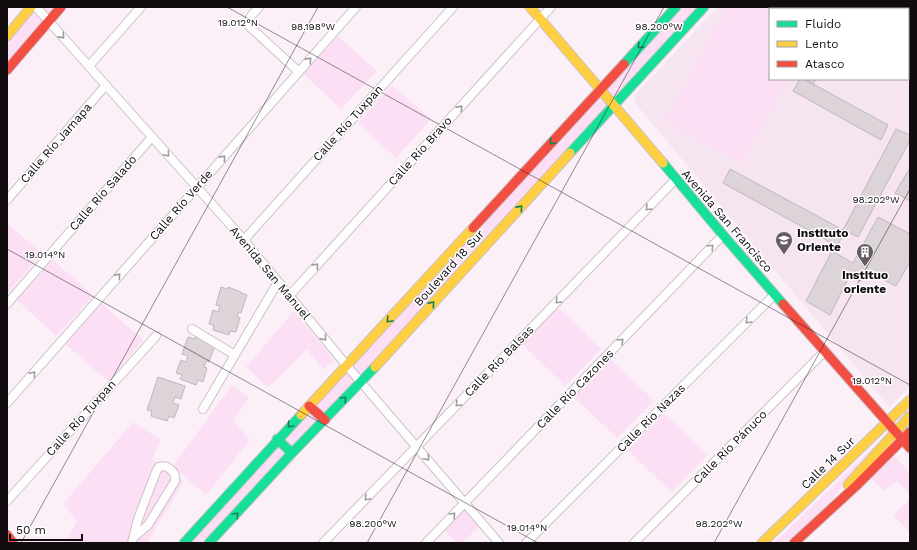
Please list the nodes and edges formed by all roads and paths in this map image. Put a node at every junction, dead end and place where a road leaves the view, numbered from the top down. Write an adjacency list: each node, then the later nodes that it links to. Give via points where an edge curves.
1 (32, 7): 14 (main road)
2 (36, 7): 13 (street, Avenida San Manuel)
3 (60, 7): 13 (main road)
4 (141, 7): 15 (street)
5 (259, 7): 17 (street, via 248,22 250,28)
6 (356, 7): 17 (street, Calle Río Verde, one-way to 6)
7 (453, 7): 26 (street, Calle Río Tuxpan)
8 (530, 7): 12 (main road, Avenida San Francisco)
9 (551, 7): 12 (street, Calle Río Bravo)
10 (676, 7): 19 (main road, Boulevard 18 Sur, one-way to 19)
11 (704, 7): 20 (main road, Boulevard 18 Sur)
12 (540, 19): 19 (main road, Avenida San Francisco); 29 (street, Calle Río Bravo, one-way to 12)
13 (49, 21): 15 (street, Avenida San Manuel, one-way to 15); 16 (main road)
14 (7, 36)
15 (89, 66): 18 (street, Avenida San Manuel)
16 (7, 70)
17 (299, 72): 23 (street, Calle Río Verde, one-way to 17)
18 (106, 85): 21 (street, Avenida San Manuel); 24 (street, Calle Río Jamapa)
19 (601, 89): 20 (main road, Avenida San Francisco); 35 (main road, Boulevard 18 Sur, one-way to 35)
20 (614, 105): 22 (main road, Avenida San Francisco); 36 (main road, Boulevard 18 Sur, one-way to 20)
21 (152, 137): 23 (street, Avenida San Manuel, one-way to 23); 30 (street, Calle Río Salado)
22 (675, 180): 25 (main road, Avenida San Francisco); 48 (street, Calle Río Balsas, one-way to 48)
23 (196, 187): 26 (street, Avenida San Manuel); 38 (street, Calle Río Verde, one-way to 23)
24 (7, 200)
25 (723, 235): 28 (main road, Avenida San Francisco); 54 (street, Calle Río Cazones, one-way to 25)
26 (244, 240): 27 (street, Avenida San Manuel)
27 (278, 282): 29 (street, Avenida San Manuel); 34 (street)
28 (775, 294): 33 (main road, Avenida San Francisco); 64 (street, Calle Río Nazas, one-way to 64)
29 (290, 295): 35 (street, Avenida San Manuel, one-way to 35)
30 (7, 304)
31 (192, 329): 34 (street)
32 (156, 336): 53 (street, Calle Río Tuxpan)
33 (825, 351): 43 (main road, Avenida San Francisco); 65 (street, Calle Río Pánuco)
34 (235, 355): 40 (street)
35 (347, 366): 36 (street, Avenida San Manuel); 39 (main road, Boulevard 18 Sur)
36 (361, 382): 42 (main road, Boulevard 18 Sur, one-way to 36); 48 (street, Avenida San Manuel)
37 (910, 400): 43 (main road, Calle 14 Sur)
38 (7, 403)
39 (309, 406): 42 (main road); 46 (main road, Boulevard 18 Sur, one-way to 46)
40 (203, 409)
41 (910, 416): 44 (main road)
42 (325, 420): 50 (main road, Boulevard 18 Sur)
43 (887, 422): 44 (main road, Avenida San Francisco); 66 (main road, Calle 14 Sur)
44 (896, 431): 47 (main road, Avenida San Francisco); 55 (main road, via 850,481)
45 (910, 432): 47 (main road)
46 (278, 439): 50 (main road); 51 (main road, Boulevard 18 Sur)
47 (903, 439): 49 (main road, Avenida San Francisco); 55 (main road)
48 (417, 446): 54 (street, Avenida San Manuel, one-way to 54); 61 (street, Calle Río Balsas, one-way to 61)
49 (910, 448)
50 (292, 453): 52 (main road, Boulevard 18 Sur)
51 (237, 485): 52 (main road); 59 (main road, Boulevard 18 Sur)
52 (251, 498): 60 (main road, Boulevard 18 Sur, one-way to 52)
53 (7, 501)
54 (465, 503): 62 (street, Calle Río Cazones, one-way to 54); 63 (street, Avenida San Manuel)
55 (837, 503): 67 (main road)
56 (7, 535): 58 (main road)
57 (133, 540): 57 (street, via 156,472 159,468 165,467 176,475 175,481 148,525)
58 (14, 543)
59 (184, 543)
60 (209, 543)
61 (323, 543)
62 (426, 543)
63 (499, 543)
64 (526, 543)
65 (634, 543)
66 (762, 543)
67 (794, 543)

